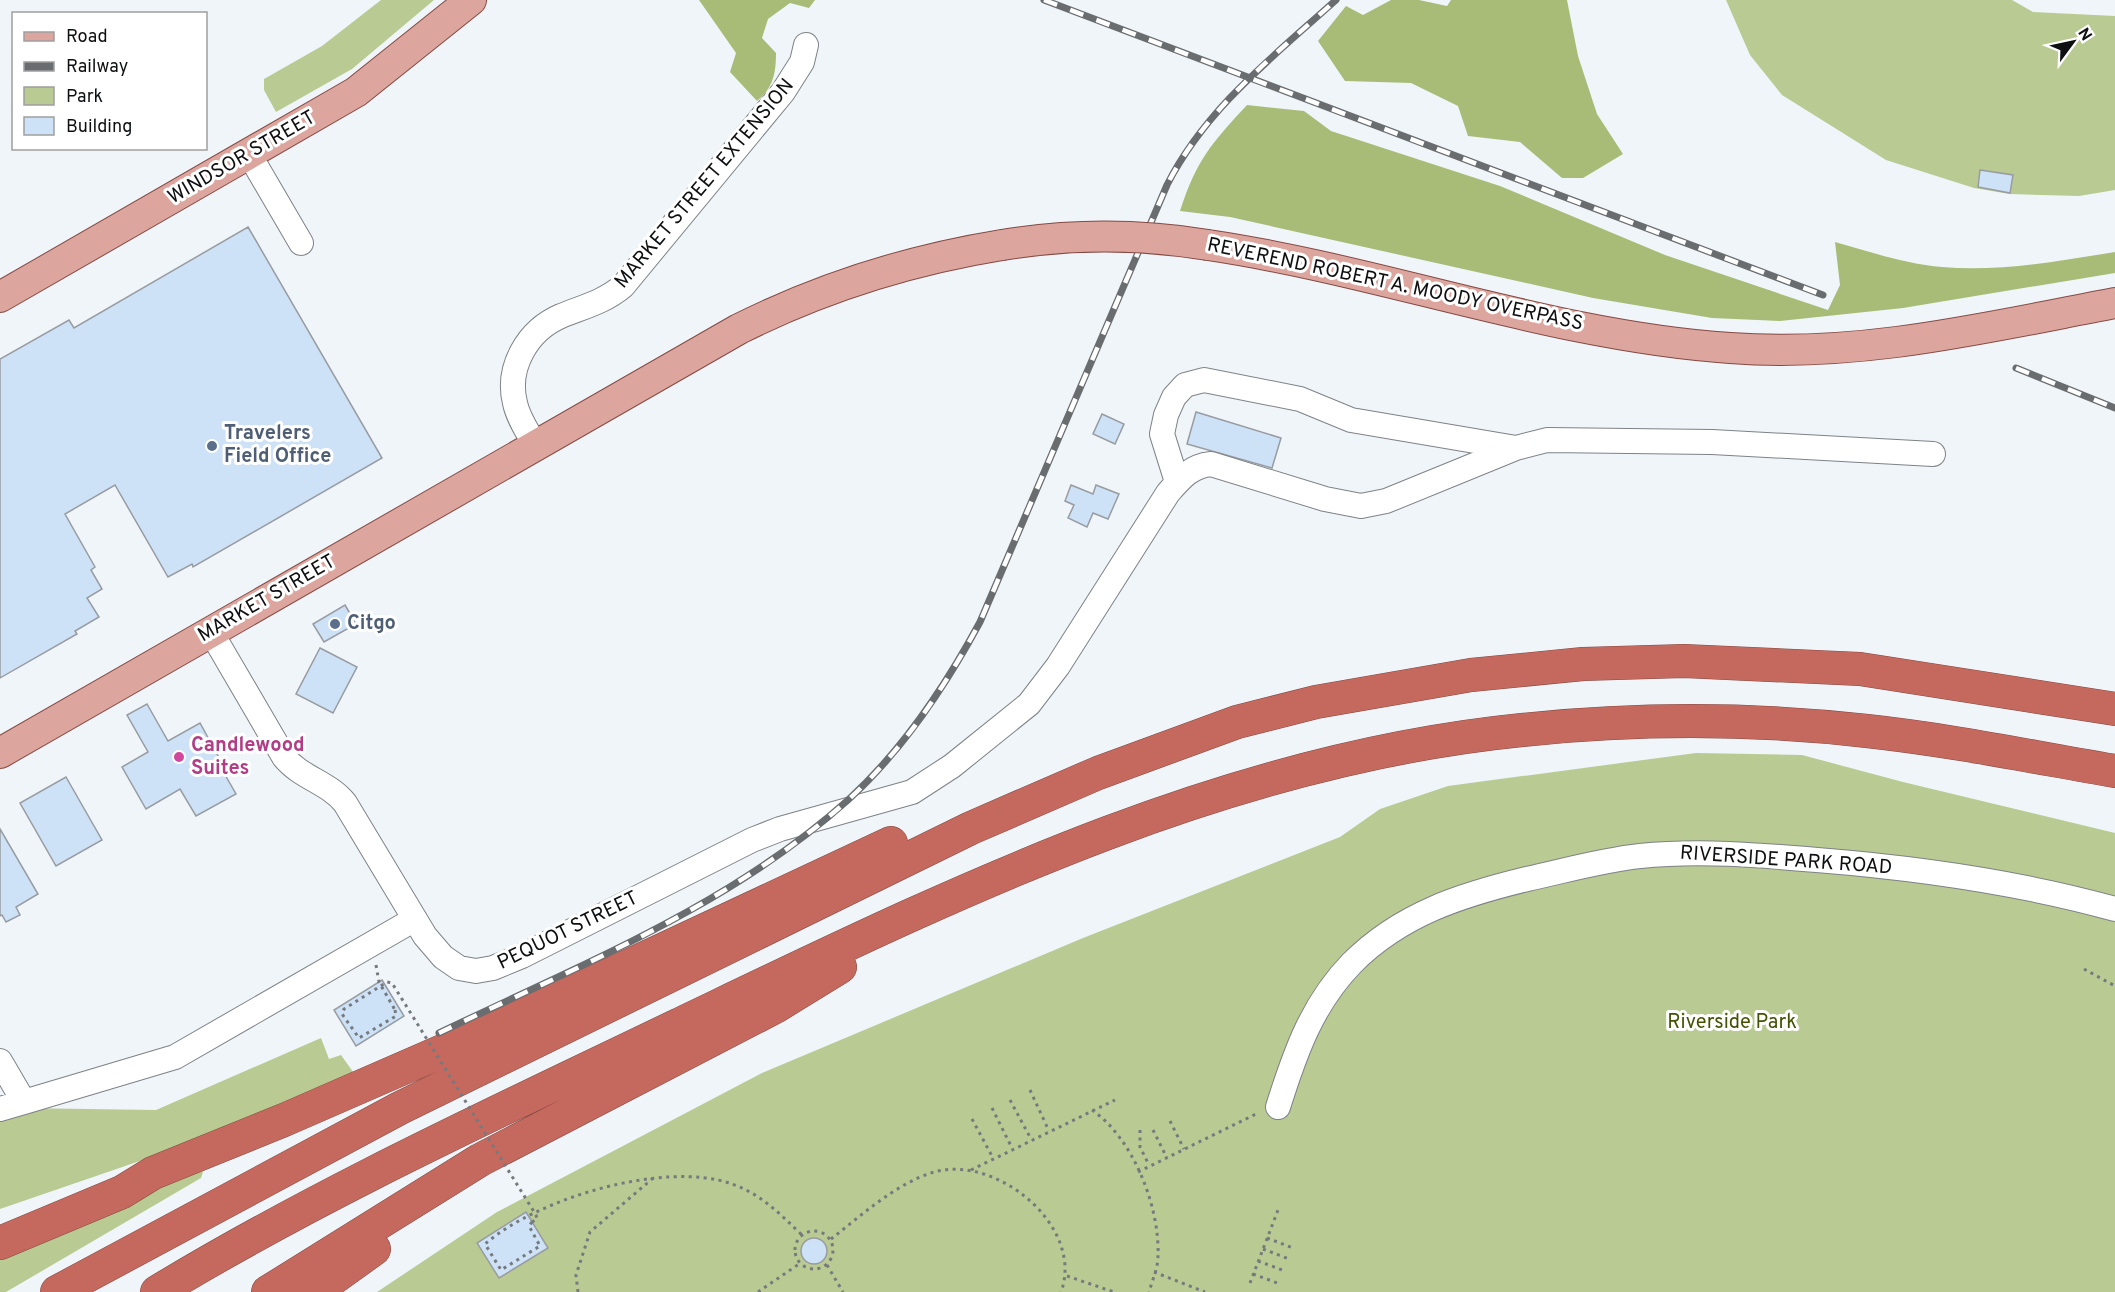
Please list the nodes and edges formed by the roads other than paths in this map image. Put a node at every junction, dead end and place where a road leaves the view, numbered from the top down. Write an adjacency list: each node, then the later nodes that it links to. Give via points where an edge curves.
1 (471, 0): 3 (main road, WINDSOR STREET, via 366,86)
2 (806, 45): 7 (street, MARKET STREET EXTENSION, via 802,62 783,92 623,286 602,301 560,316 526,343 516,367 513,395 518,414)
3 (249, 154): 4 (street); 5 (main road, WINDSOR STREET)
4 (301, 243)
5 (0, 297)
6 (2115, 303): 7 (main road, REVEREND ROBERT A. MOODY OVERPASS, bridge, via 1875,345 1801,350 1730,348 1622,333 1208,245 1102,237 1002,245 891,268 788,305 692,354)
7 (535, 445): 11 (main road, MARKET STREET)
8 (1516, 448): 9 (street, via 1547,440 1712,442); 10 (street, via 1386,501 1361,506 1296,491 1211,464 1197,465); 10 (street, via 1351,420 1300,399 1204,380 1185,385 1166,415 1162,434)
9 (1933, 454)
10 (1177, 482): 17 (street, PEQUOT STREET, via 1058,666 1029,704 952,766 912,792 764,835 487,970 471,971 448,961 432,946)
11 (211, 632): 13 (main road, MARKET STREET); 17 (street, PEQUOT STREET, via 284,757 345,803)
12 (2115, 709): 15 (highway, via 1860,669 1727,661 1582,664 1451,678 1316,702 1237,722)
13 (0, 753)
14 (2115, 771): 18 (highway, via 1897,735 1781,724 1678,722 1521,730 1385,751 1227,790 1069,846)
15 (1098, 773): 24 (highway, via 1035,782 995,794 493,1029); 27 (highway, via 971,828 400,1108)
16 (2115, 909): 22 (street, RIVERSIDE PARK ROAD, via 2017,886 1927,872 1737,854 1638,857 1508,884 1415,915 1354,962 1311,1019)
17 (415, 919): 20 (street, via 176,1057)
18 (899, 919): 23 (highway, via 853,958 802,991); 28 (highway, via 369,1173)
19 (0, 1060): 20 (street)
20 (24, 1102): 21 (street)
21 (0, 1109)
22 (1272, 1111)
23 (570, 1115): 29 (highway, via 480,1160); 30 (highway)
24 (153, 1173): 25 (highway); 26 (highway, via 122,1192)
25 (0, 1223)
26 (0, 1243)
27 (57, 1292)
28 (157, 1292)
29 (268, 1292)
30 (314, 1292)

